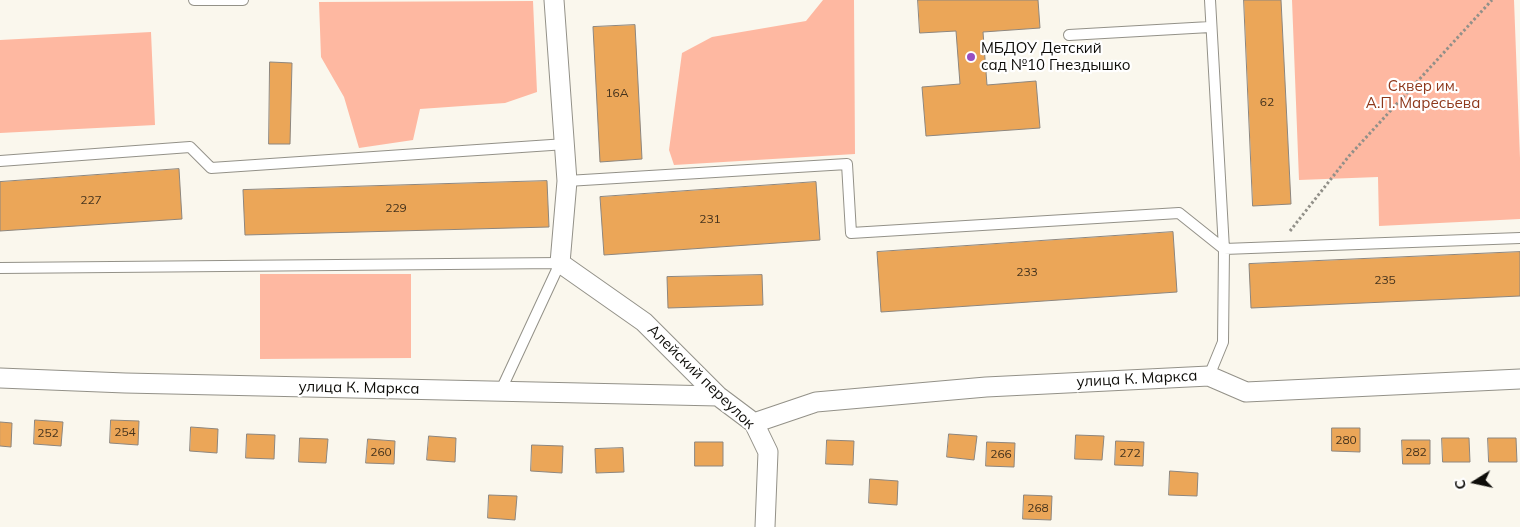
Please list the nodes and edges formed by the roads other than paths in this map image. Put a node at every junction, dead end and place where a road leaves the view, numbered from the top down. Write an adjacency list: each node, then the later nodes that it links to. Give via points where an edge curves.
1 (194, 0): 2 (lane)
2 (243, 0)
3 (554, 0): 7 (street)
4 (1210, 0): 5 (lane)
5 (1210, 27): 6 (lane); 11 (lane)
6 (1069, 35)
7 (566, 144): 8 (lane, via 211,168 190,146); 9 (street)
8 (0, 161)
9 (567, 181): 11 (lane, via 847,164 851,232 1179,213); 12 (street)
10 (1520, 238): 11 (lane)
11 (1224, 249): 14 (lane, via 1223,342)
12 (560, 263): 13 (lane); 17 (lane); 18 (street, Алейский переулок, via 644,322)
13 (0, 268)
14 (1209, 376): 16 (street, улица К. Маркса, via 1246,392); 19 (street, улица К. Маркса, via 986,386 816,402)
15 (0, 378): 17 (street, улица К. Маркса, via 135,384)
16 (1520, 379)
17 (501, 390): 18 (street, улица К. Маркса)
18 (718, 396): 19 (street, Алейский переулок)
19 (754, 423): 20 (street, Алейский переулок, via 768,452)
20 (765, 527)

